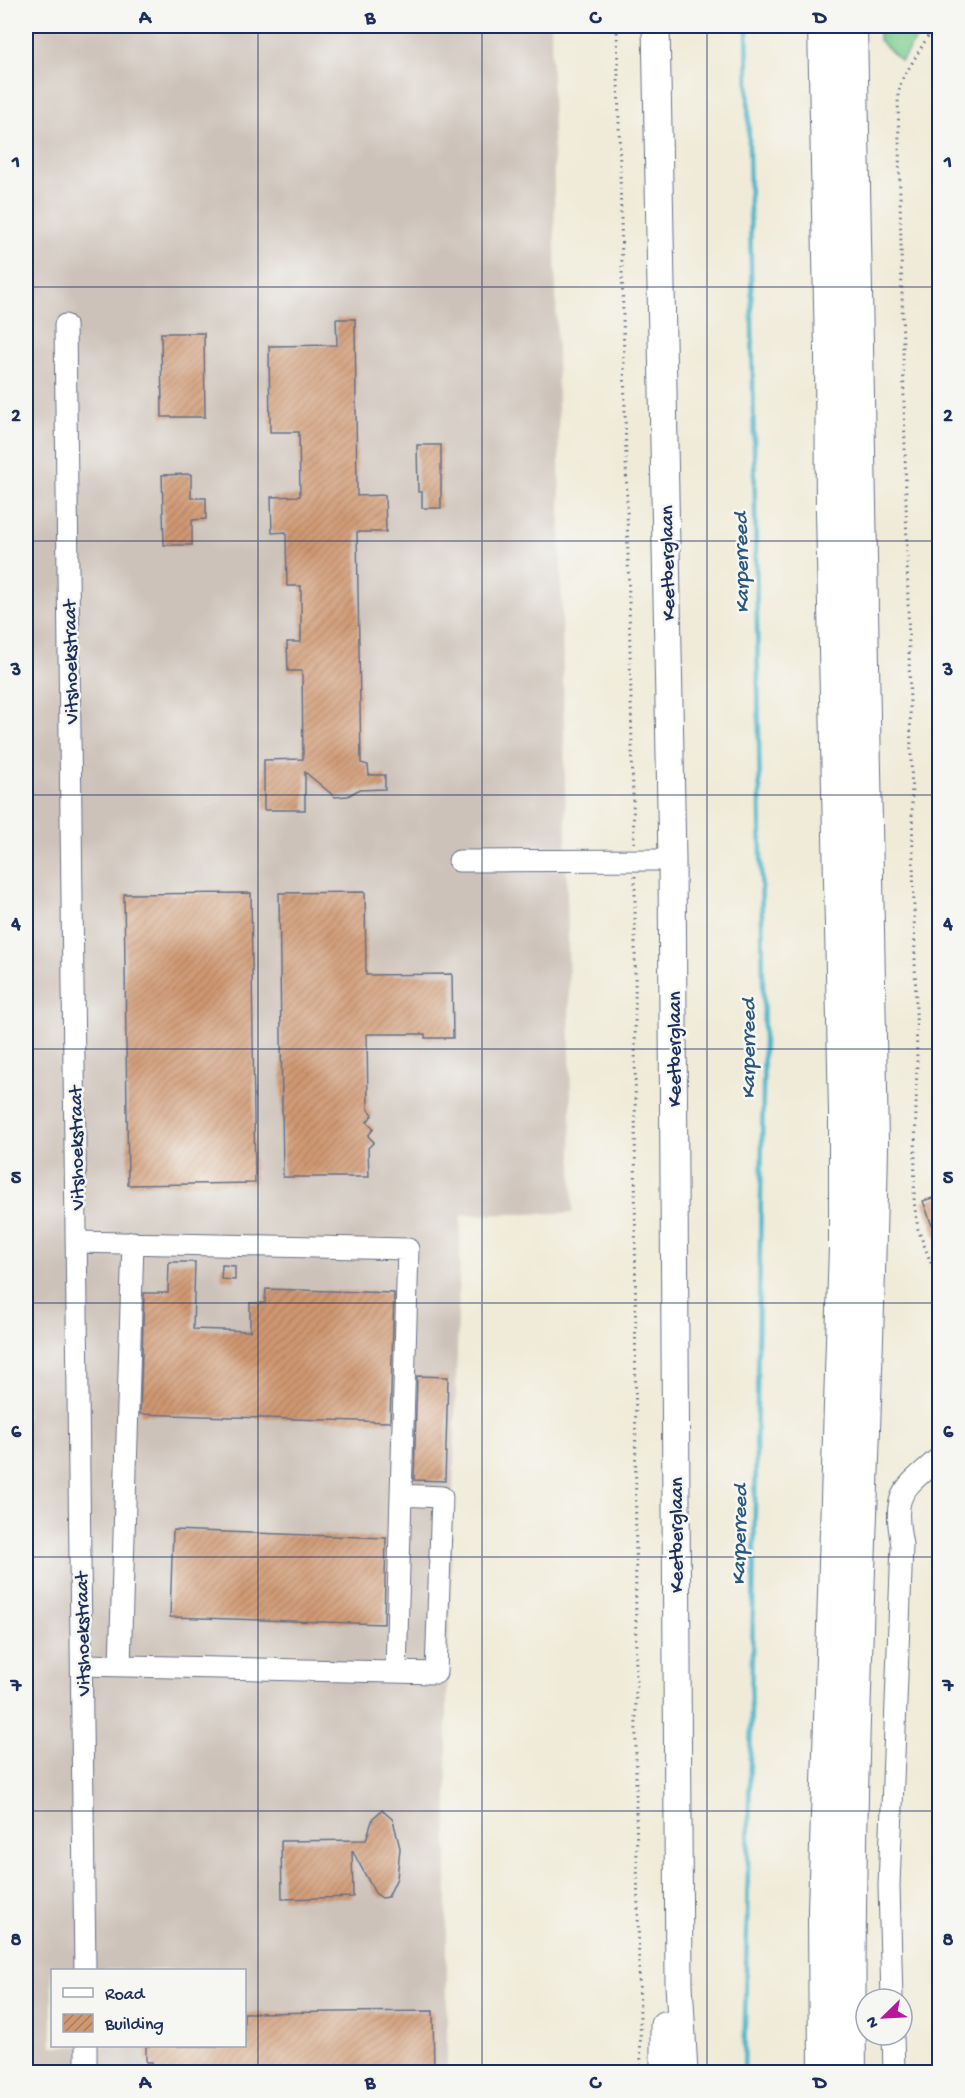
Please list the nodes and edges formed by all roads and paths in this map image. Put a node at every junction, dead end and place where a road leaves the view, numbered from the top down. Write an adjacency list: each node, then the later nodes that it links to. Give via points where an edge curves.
1 (617, 26): 8 (path)
2 (641, 26): 8 (main road, Keetberglaan)
3 (656, 26): 25 (main road, Keetberglaan, via 672,847 679,1984)
4 (825, 26): 26 (highway, via 831,512 846,1112 824,1910)
5 (851, 26): 27 (highway, via 872,1143 851,1852)
6 (934, 26): 12 (path, via 903,78 898,94 915,979 914,1202 918,1229)
7 (65, 325): 10 (street, Vitshoekstraat)
8 (646, 860): 9 (street); 23 (path, via 636,1795); 24 (main road, Keetberglaan)
9 (459, 861)
10 (76, 1242): 11 (street); 15 (street, Vitshoekstraat)
11 (133, 1242): 14 (street, via 408,1249); 16 (street)
12 (939, 1287)
13 (939, 1457): 19 (street, via 902,1492 897,1505 902,1545 889,1886)
14 (402, 1495): 17 (street); 17 (street, via 442,1497 436,1673)
15 (82, 1665): 16 (street); 18 (street, Vitshoekstraat)
16 (120, 1666): 17 (street)
17 (396, 1672)
18 (85, 1969)
19 (892, 1987)
20 (86, 2047): 22 (street)
21 (893, 2047): 28 (street)
22 (86, 2073)
23 (641, 2073)
24 (664, 2073)
25 (684, 2073)
26 (825, 2073)
27 (850, 2073)
28 (894, 2073)

